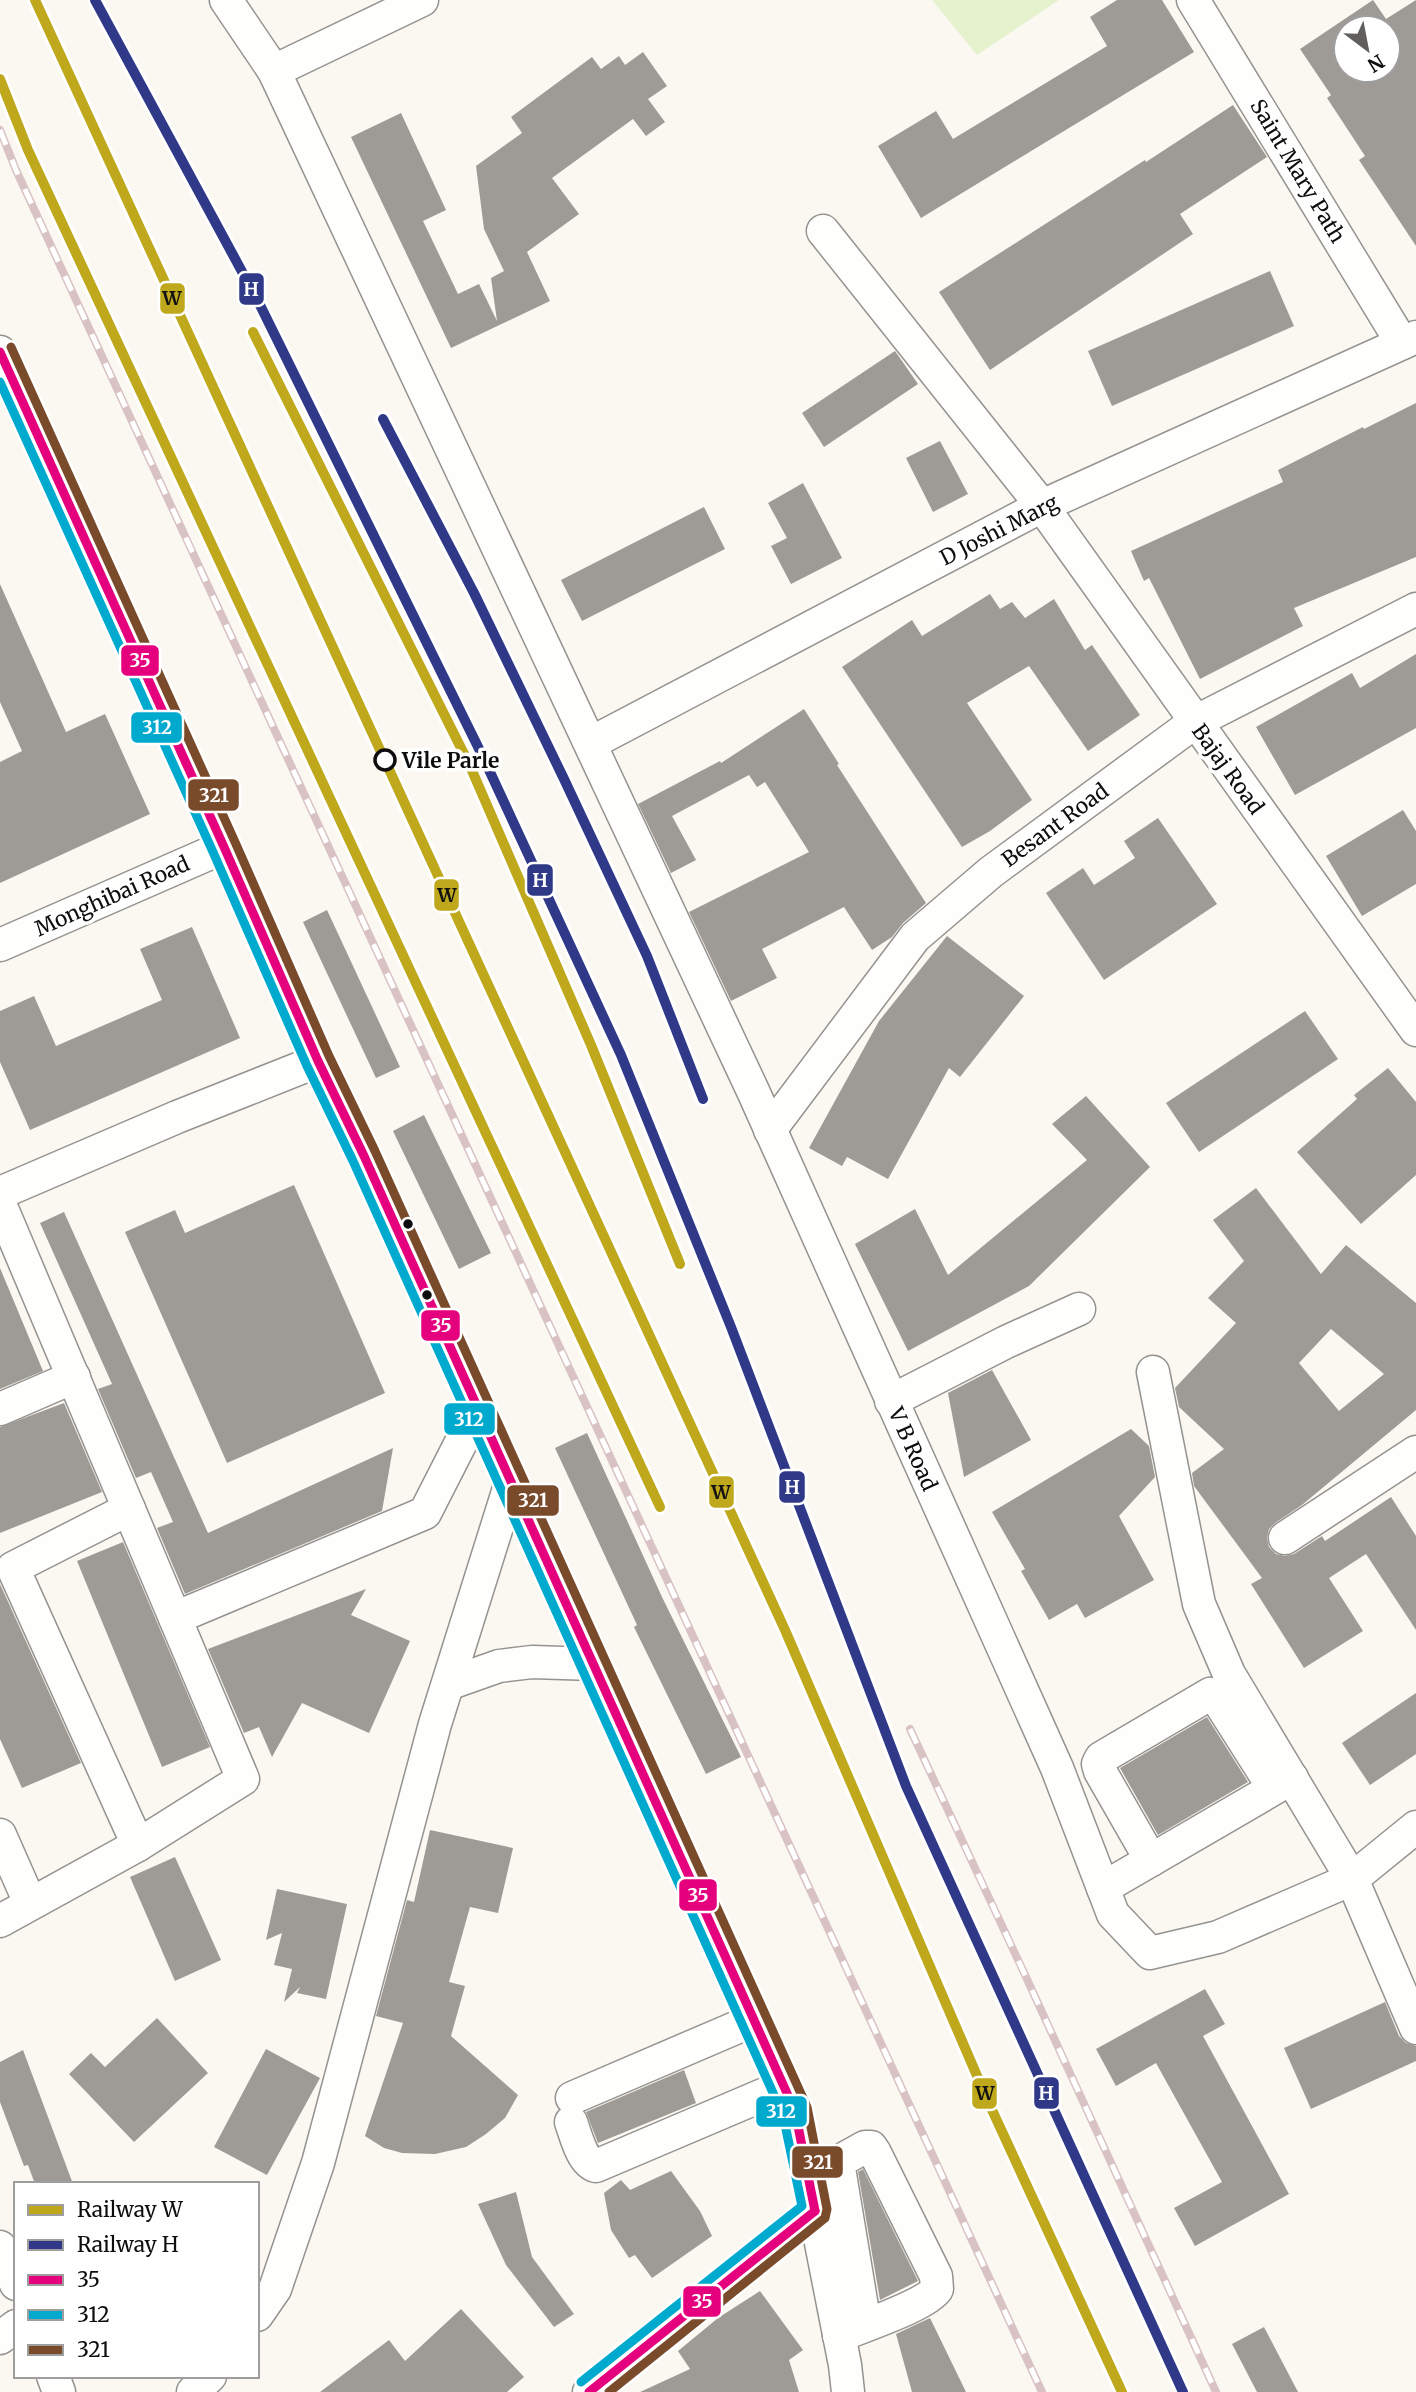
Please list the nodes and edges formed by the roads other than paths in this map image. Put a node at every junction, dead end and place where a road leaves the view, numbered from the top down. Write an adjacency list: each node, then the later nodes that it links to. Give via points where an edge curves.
1 (226, 0): 4 (street, V B Road)
2 (422, 0): 4 (street)
3 (1193, 0): 6 (street, Saint Mary Path)
4 (274, 71): 11 (street, V B Road)
5 (823, 231): 8 (street, Bajaj Road)
6 (1409, 340): 8 (street, D Joshi Marg)
7 (0, 352): 12 (street)
8 (1042, 506): 10 (street, Bajaj Road); 11 (street, D Joshi Marg)
9 (1416, 609): 10 (street, Besant Road)
10 (1195, 722): 14 (street, Bajaj Road); 16 (street, Besant Road, via 991,872 915,937)
11 (591, 743): 16 (street, V B Road)
12 (224, 847): 13 (street, Monghibai Road); 15 (street)
13 (0, 945)
14 (1416, 1030)
15 (318, 1061): 17 (street); 24 (street)
16 (770, 1130): 22 (street, V B Road)
17 (0, 1193)
18 (0, 1204): 21 (street)
19 (1079, 1309): 22 (street)
20 (1153, 1372): 32 (street, via 1199,1604)
21 (74, 1377): 23 (street); 27 (street)
22 (891, 1401): 38 (street, V B Road, via 1057,1768)
23 (0, 1409)
24 (478, 1409): 26 (street); 29 (street, via 425,1513)
25 (1416, 1452): 28 (street)
26 (511, 1482): 30 (street); 31 (street)
27 (129, 1509): 29 (street); 35 (street, via 13,1568)
28 (1285, 1538)
29 (175, 1618): 35 (street, via 243,1779)
30 (594, 1664): 31 (street, via 499,1666); 41 (street)
31 (448, 1684): 49 (street, via 317,2163 275,2289)
32 (1283, 1784): 36 (street); 36 (street, via 1216,1698 1206,1696 1098,1764); 37 (street)
33 (1416, 1827): 37 (street)
34 (0, 1835): 39 (street)
35 (138, 1844): 39 (street)
36 (1151, 1860): 38 (street)
37 (1352, 1879): 38 (street, V B Road, via 1218,1937 1150,1953 1113,1914); 42 (street)
38 (1102, 1888)
39 (30, 1903): 40 (street)
40 (0, 1921)
41 (754, 2020): 43 (street); 43 (street, via 571,2110 587,2160 596,2166)
42 (1416, 2028)
43 (784, 2086): 45 (street, via 795,2110)
44 (838, 2162): 45 (street); 50 (street); 50 (street, via 870,2147 937,2281 932,2296)
45 (809, 2179): 46 (street)
46 (815, 2211): 50 (street); 53 (street)
47 (0, 2247): 48 (street)
48 (14, 2279)
49 (259, 2312)
50 (852, 2330): 54 (street)
51 (208, 2378): 52 (street)
52 (193, 2392)
53 (589, 2392)
54 (848, 2392)

